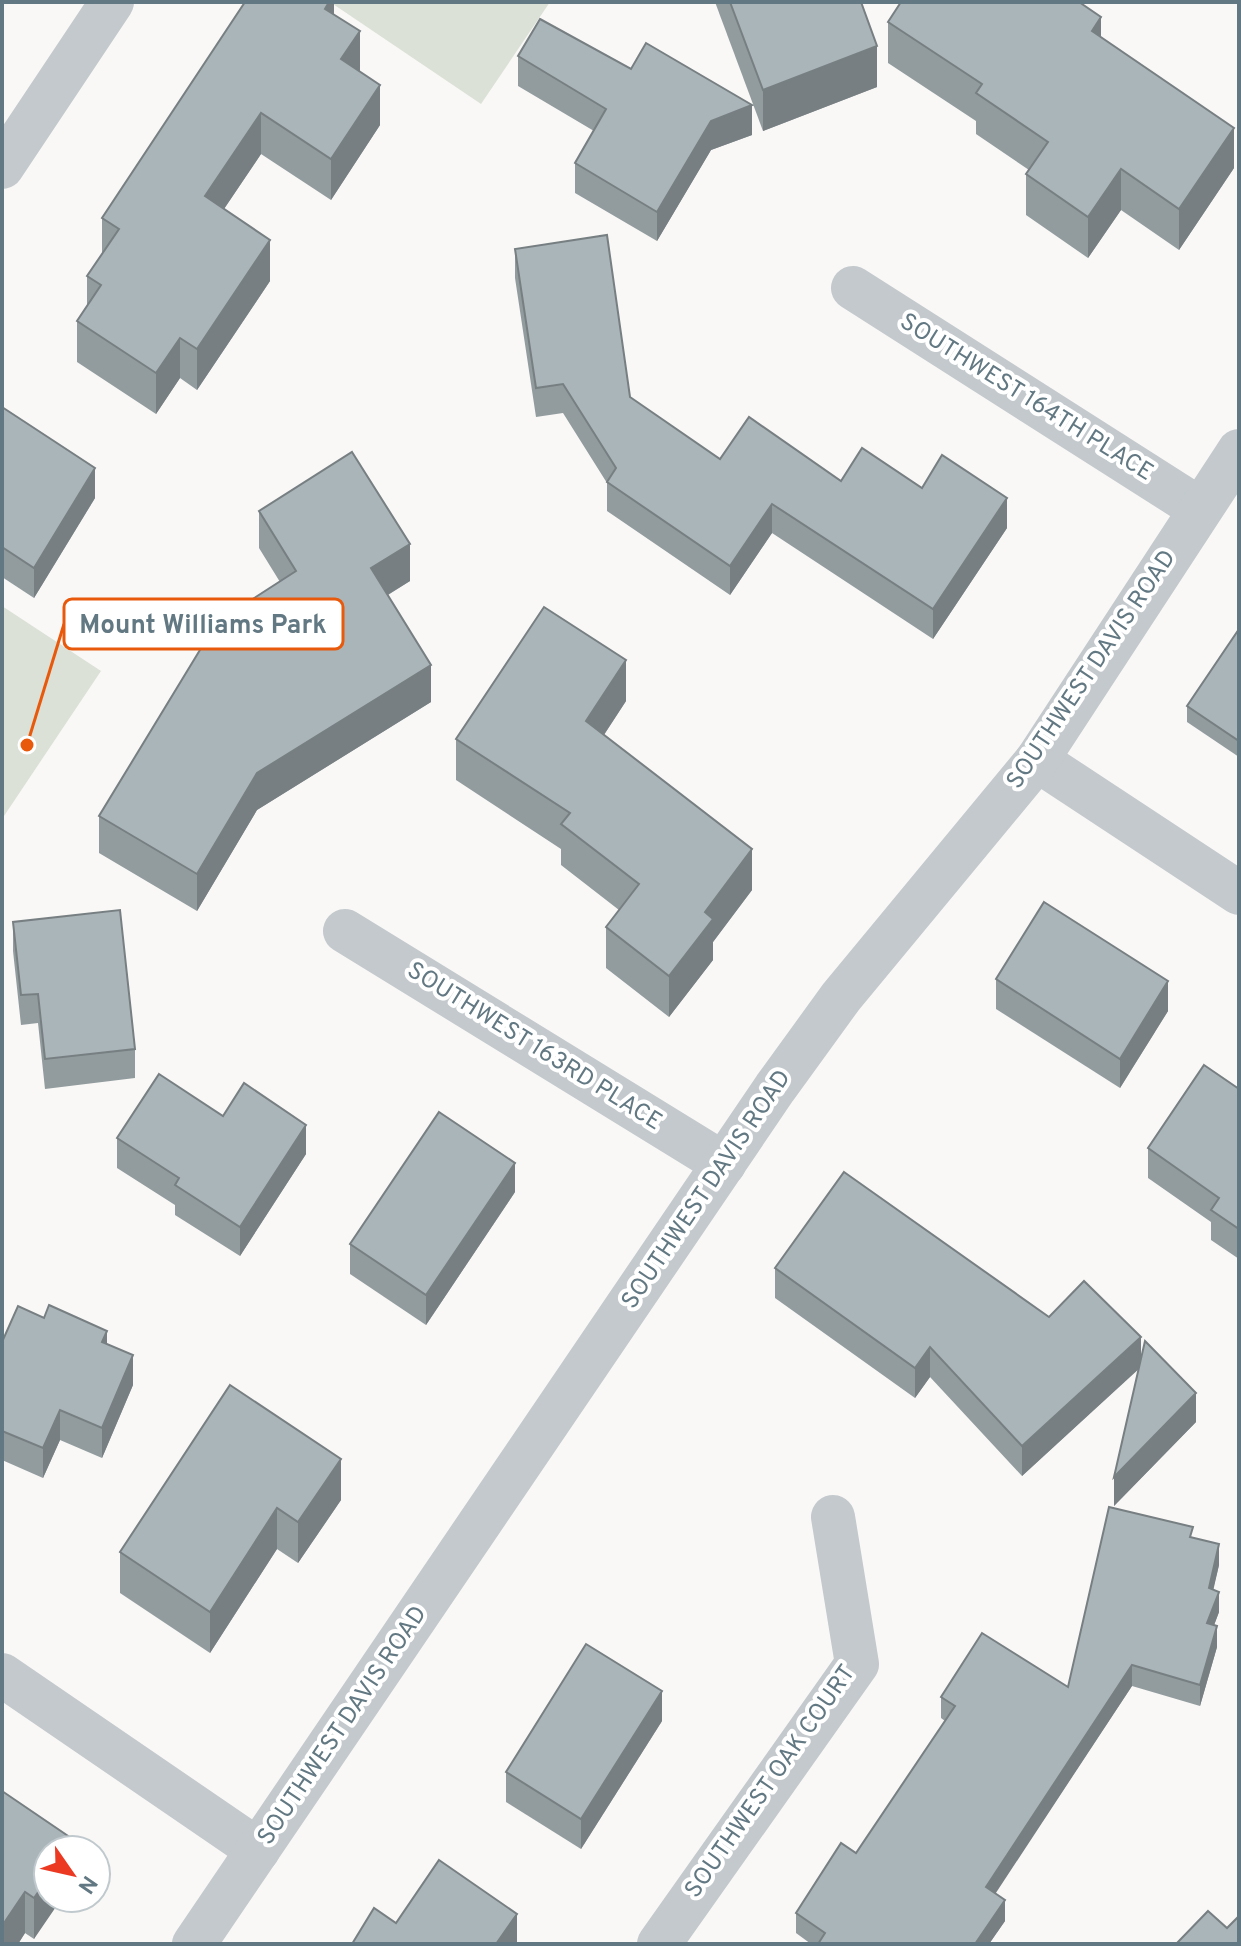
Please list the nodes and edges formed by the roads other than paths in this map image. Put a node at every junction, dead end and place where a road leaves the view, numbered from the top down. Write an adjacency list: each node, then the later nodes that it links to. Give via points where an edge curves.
1 (112, 2): 2 (street)
2 (2, 167)
3 (853, 288): 5 (street, SOUTHWEST 164TH PLACE)
4 (1239, 451): 5 (street, SOUTHWEST DAVIS ROAD)
5 (1200, 509): 6 (street, SOUTHWEST DAVIS ROAD)
6 (1037, 760): 7 (street); 9 (street, SOUTHWEST DAVIS ROAD, via 841,997)
7 (1239, 893)
8 (345, 931): 9 (street, SOUTHWEST 163RD PLACE)
9 (724, 1164): 12 (street, SOUTHWEST DAVIS ROAD)
10 (833, 1517): 14 (street, SOUTHWEST OAK COURT, via 857,1664)
11 (2, 1675): 12 (street)
12 (258, 1850): 13 (street, SOUTHWEST DAVIS ROAD)
13 (194, 1944)
14 (659, 1944)

